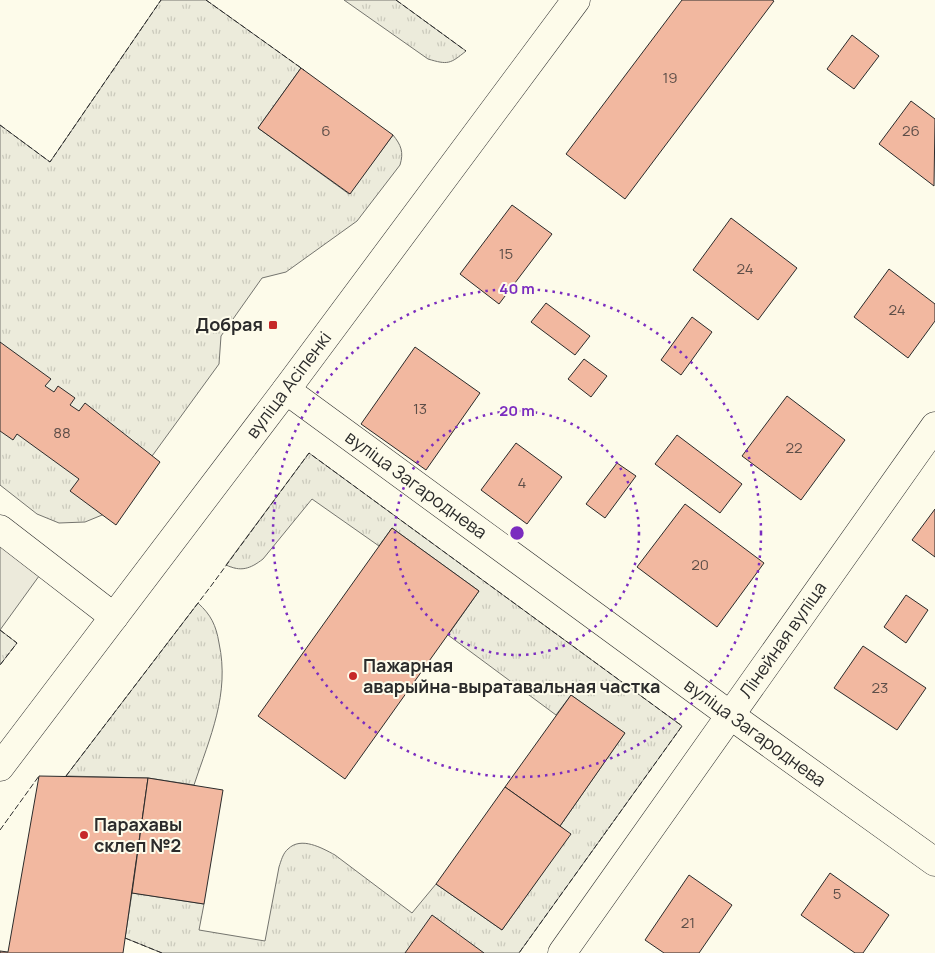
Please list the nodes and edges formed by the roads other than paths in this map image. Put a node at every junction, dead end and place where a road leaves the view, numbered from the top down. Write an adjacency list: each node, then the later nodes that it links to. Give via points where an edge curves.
1 (576, 0): 2 (street, вуліца Асіпенкі)
2 (286, 390): 5 (street, вуліца Асіпенкі); 6 (street, вуліца Загароднева)
3 (935, 426): 6 (street, Лінейная вуліца)
4 (0, 528): 5 (street)
5 (114, 617): 7 (street, вуліца Асіпенкі)
6 (730, 715): 8 (street, вуліца Загароднева); 9 (street, Лінейная вуліца)
7 (0, 767)
8 (935, 862)
9 (562, 953)

